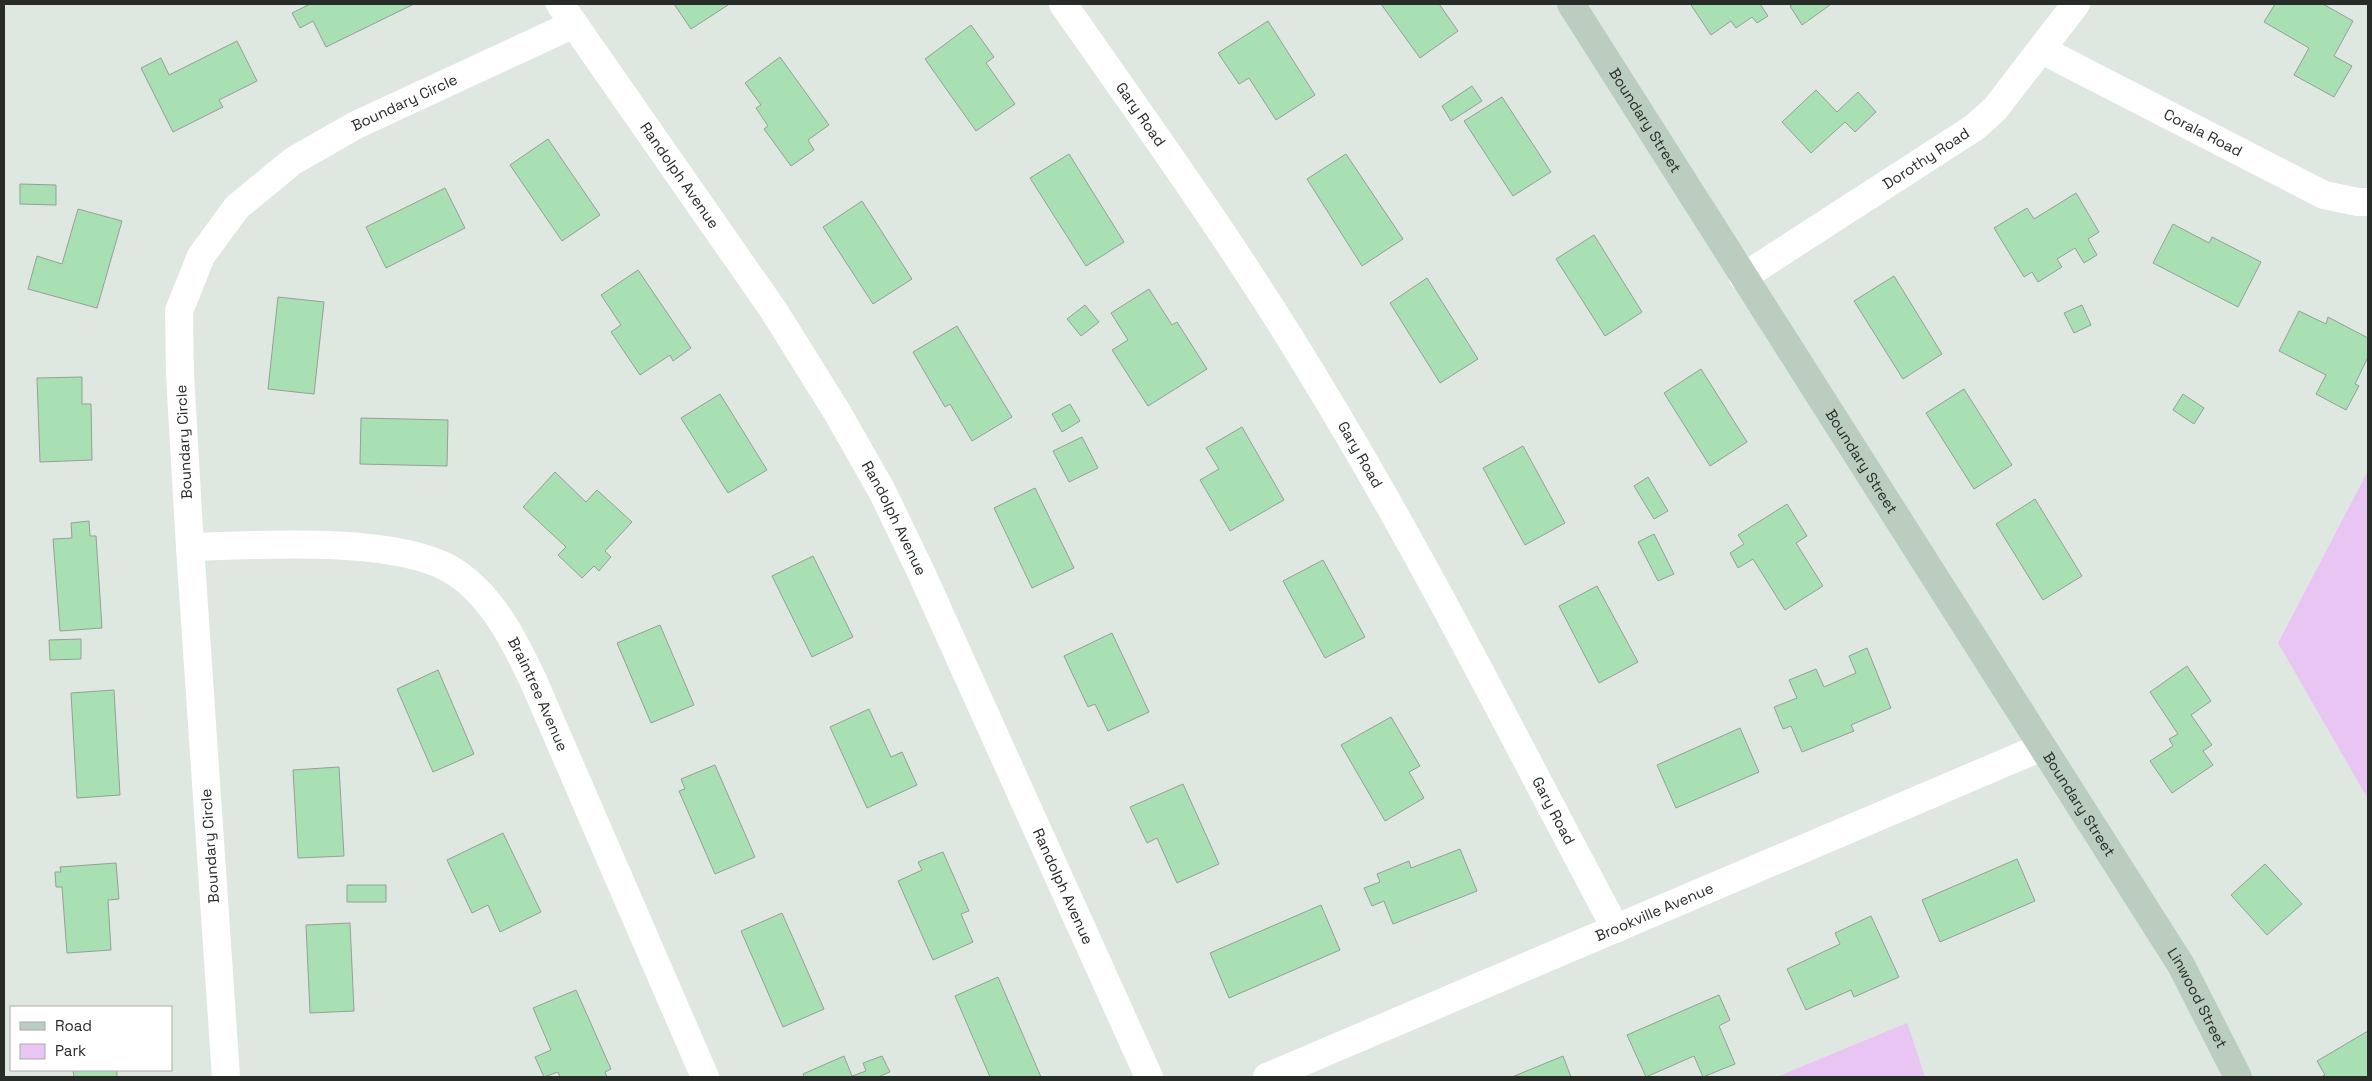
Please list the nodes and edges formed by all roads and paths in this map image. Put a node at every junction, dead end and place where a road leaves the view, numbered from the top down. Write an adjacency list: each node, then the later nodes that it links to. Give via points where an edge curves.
1 (1064, 4): 11 (street, Gary Road, via 1262,293 1317,381 1379,486)
2 (1571, 4): 7 (main road, Boundary Street)
3 (2076, 4): 5 (street, Dorothy Road)
4 (567, 14): 8 (street, Boundary Circle, via 293,161 237,207 201,256 179,311); 14 (street, Randolph Avenue, via 774,311 882,491)
5 (2042, 50): 6 (street, Corala Road, via 2324,195); 7 (street, Dorothy Road, via 1995,109 1975,128)
6 (2368, 202)
7 (1743, 277): 9 (main road, Boundary Street)
8 (190, 547): 12 (street, Boundary Circle); 13 (street, Braintree Avenue, via 352,547 413,554 450,569 480,593 514,638)
9 (2042, 747): 10 (main road, Boundary Street); 11 (street, Brookville Avenue)
10 (2152, 920): 16 (main road, Linwood Street, via 2206,1010)
11 (1616, 929): 15 (street, Brookville Avenue)
12 (226, 1077)
13 (705, 1077)
14 (1149, 1077)
15 (1266, 1077)
16 (2238, 1077)

